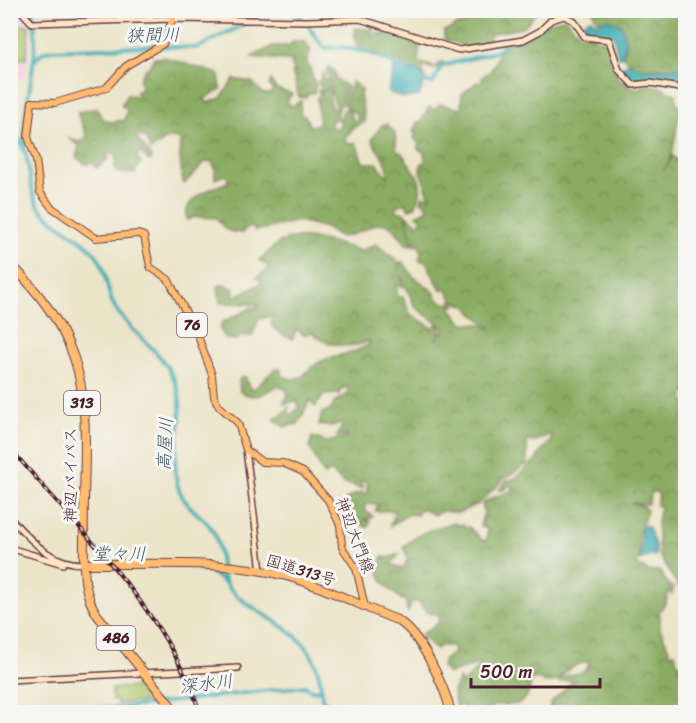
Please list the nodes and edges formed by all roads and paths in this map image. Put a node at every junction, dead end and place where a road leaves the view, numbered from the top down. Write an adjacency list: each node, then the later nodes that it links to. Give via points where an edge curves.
1 (20, 10): 3 (street, via 35,23)
2 (176, 10): 3 (main road, 76)
3 (173, 19): 5 (street, via 360,19); 8 (main road, 76, via 161,46 126,66 103,90 51,104 32,102 28,137 36,160 37,186 47,203 96,238 144,236 150,267 168,279 197,333 212,375 214,397 238,423)
4 (407, 25): 5 (street)
5 (404, 33): 6 (street, via 466,50 523,40 551,20 564,16 574,21 585,37 609,40 619,70 633,85 650,83)
6 (686, 89)
7 (10, 263): 14 (highway, 神辺バイパス / 313, via 51,311 77,367 83,412)
8 (246, 450): 15 (street); 16 (main road, 神辺大門線, via 262,462 283,463 303,472 328,500 340,525 342,547 357,568)
9 (10, 518): 10 (street)
10 (18, 526): 11 (street); 13 (street, via 45,553)
11 (10, 531)
12 (10, 548): 13 (street, via 51,562)
13 (70, 563): 14 (street)
14 (84, 567): 15 (highway, 国道313号, via 215,565); 18 (highway, 486, via 85,588 95,612)
15 (261, 571): 16 (highway, 国道313号, via 318,587)
16 (365, 607): 21 (highway, 国道313号, via 411,631)
17 (237, 668): 18 (street)
18 (145, 672): 19 (street); 20 (highway, 486)
19 (10, 680)
20 (172, 706)
21 (451, 712)

